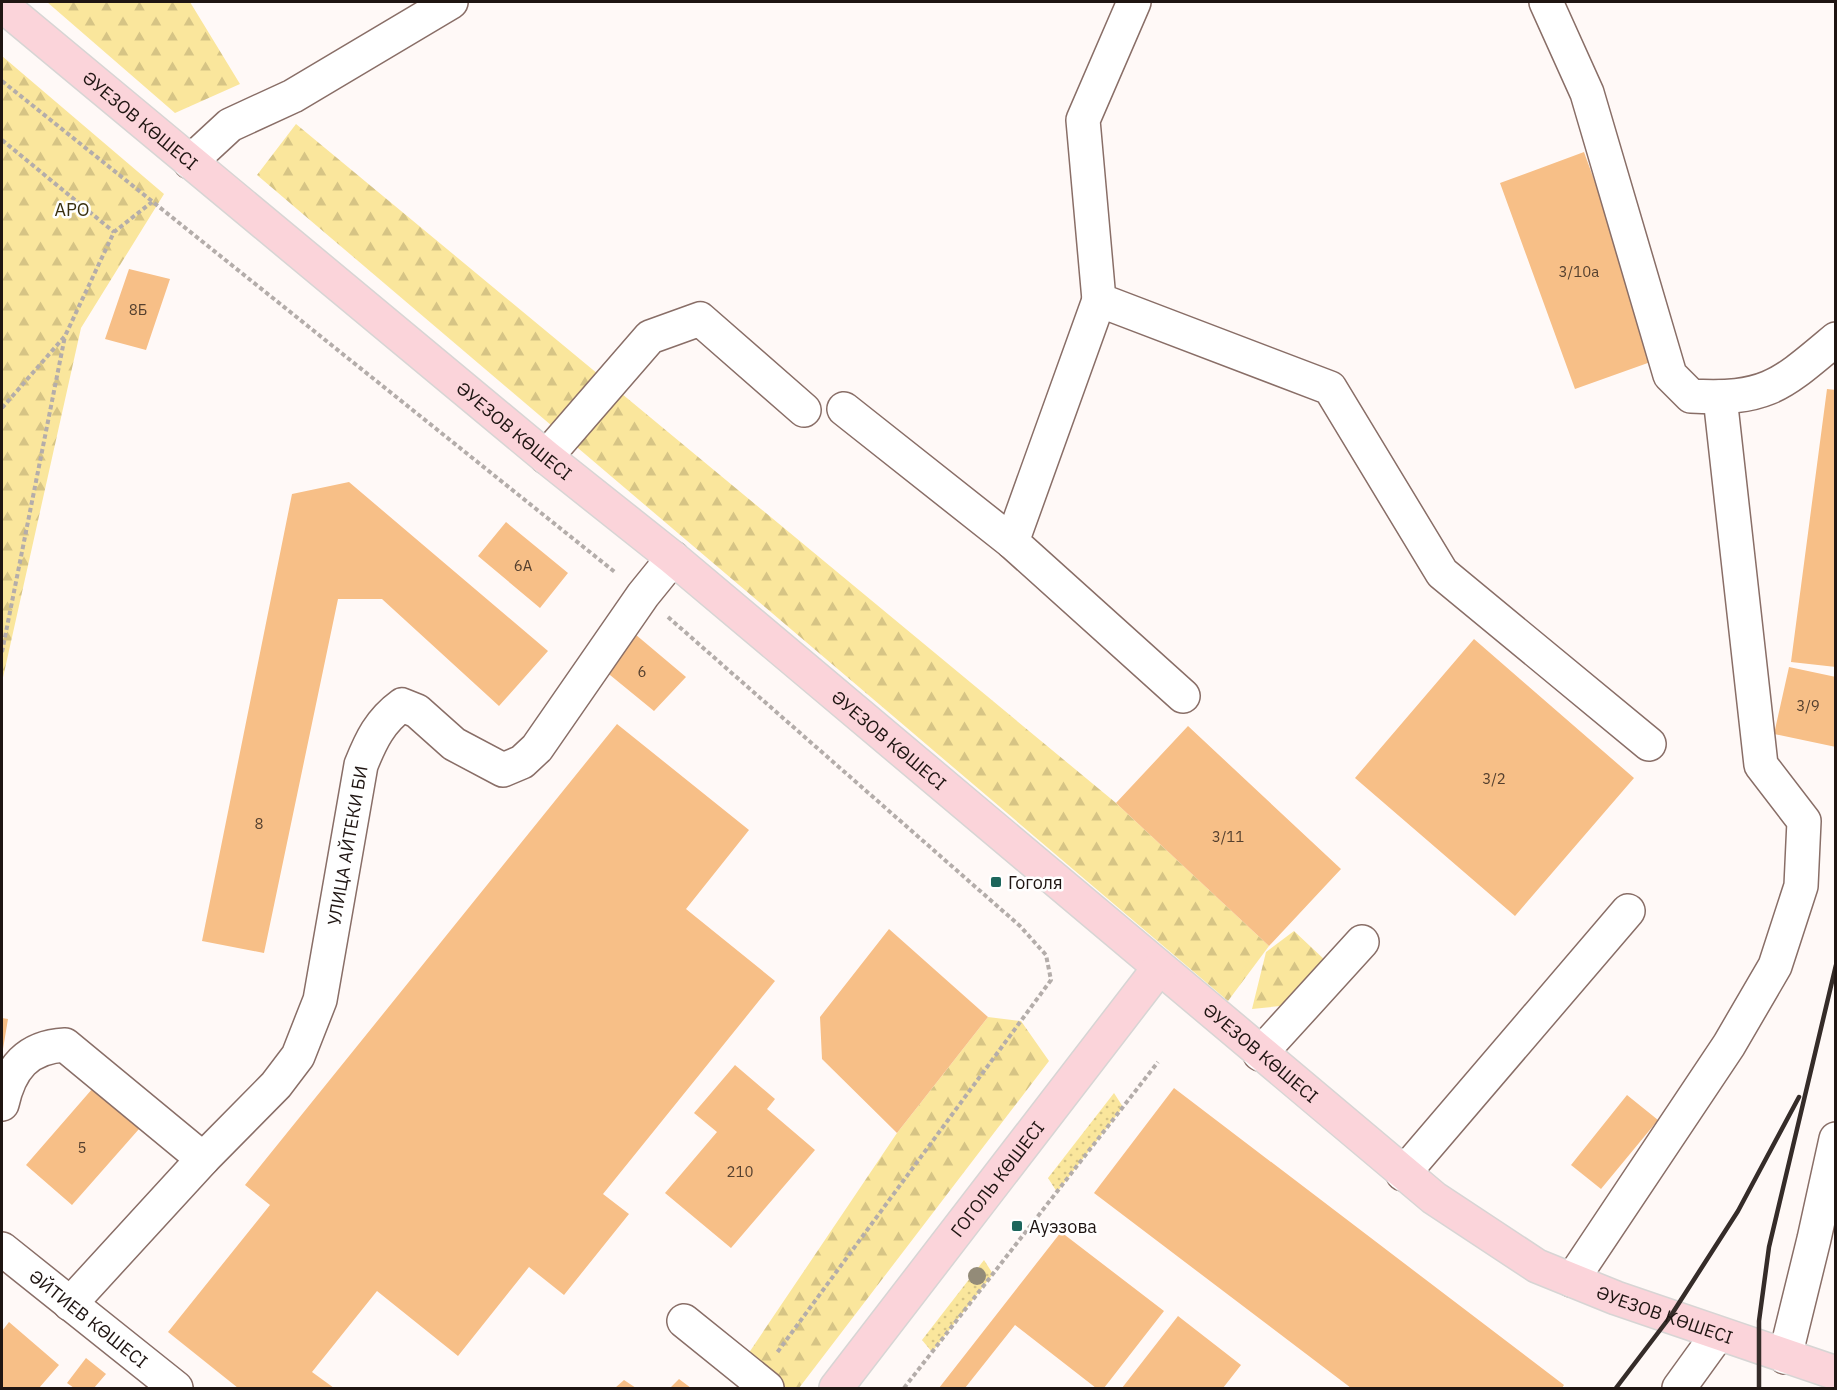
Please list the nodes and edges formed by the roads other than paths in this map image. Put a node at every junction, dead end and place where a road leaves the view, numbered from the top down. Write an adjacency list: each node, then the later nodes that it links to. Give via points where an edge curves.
1 (451, 2): 5 (street, via 293,96 230,125)
2 (1134, 2): 6 (street, via 1083,120)
3 (1546, 2): 8 (street, via 1587,93 1670,375 1691,396)
4 (2, 5): 5 (main road, ӘУЕЗОВ КӨШЕСІ)
5 (190, 162): 11 (main road, ӘУЕЗОВ КӨШЕСІ)
6 (1100, 300): 12 (street); 15 (street, via 1330,388 1442,573)
7 (1836, 339): 8 (street, via 1784,382 1754,394)
8 (1719, 398): 25 (street, via 1761,765 1804,821 1801,886 1775,966 1729,1045)
9 (844, 409): 12 (street)
10 (804, 410): 11 (street, via 700,319 650,337)
11 (546, 457): 13 (main road, ӘУЕЗОВ КӨШЕСІ)
12 (1012, 542): 14 (street)
13 (673, 558): 18 (main road, ӘУЕЗОВ КӨШЕСІ); 22 (street, УЛИЦА АЙТЕКИ БИ, via 537,748 522,762 503,770 454,744 417,711 402,705 388,715 372,737 361,765 320,1000 298,1056 276,1085)
14 (1183, 696)
15 (1649, 744)
16 (1628, 911): 23 (street)
17 (1362, 942): 19 (street)
18 (1159, 968): 19 (main road, ӘУЕЗОВ КӨШЕСІ); 33 (main road, ГОГОЛЬ КӨШЕСІ)
19 (1260, 1054): 23 (main road, ӘУЕЗОВ КӨШЕСІ)
20 (2, 1104): 22 (street, via 5,1089 24,1058 44,1046 65,1045)
21 (1836, 1139): 29 (street)
22 (202, 1159): 26 (street, УЛИЦА АЙТЕКИ БИ)
23 (1403, 1174): 25 (main road, ӘУЕЗОВ КӨШЕСІ, via 1494,1240 1537,1266)
24 (2, 1249): 26 (street, ӘЙТИЕВ КӨШЕСІ)
25 (1572, 1280): 28 (main road, ӘУЕЗОВ КӨШЕСІ)
26 (70, 1304): 32 (street, ӘЙТИЕВ КӨШЕСІ)
27 (684, 1321): 31 (street)
28 (1718, 1334): 29 (main road, ӘУЕЗОВ КӨШЕСІ); 34 (street)
29 (1785, 1357): 30 (main road, ӘУЕЗОВ КӨШЕСІ)
30 (1836, 1373)
31 (762, 1384)
32 (176, 1389)
33 (836, 1389)
34 (1679, 1389)

